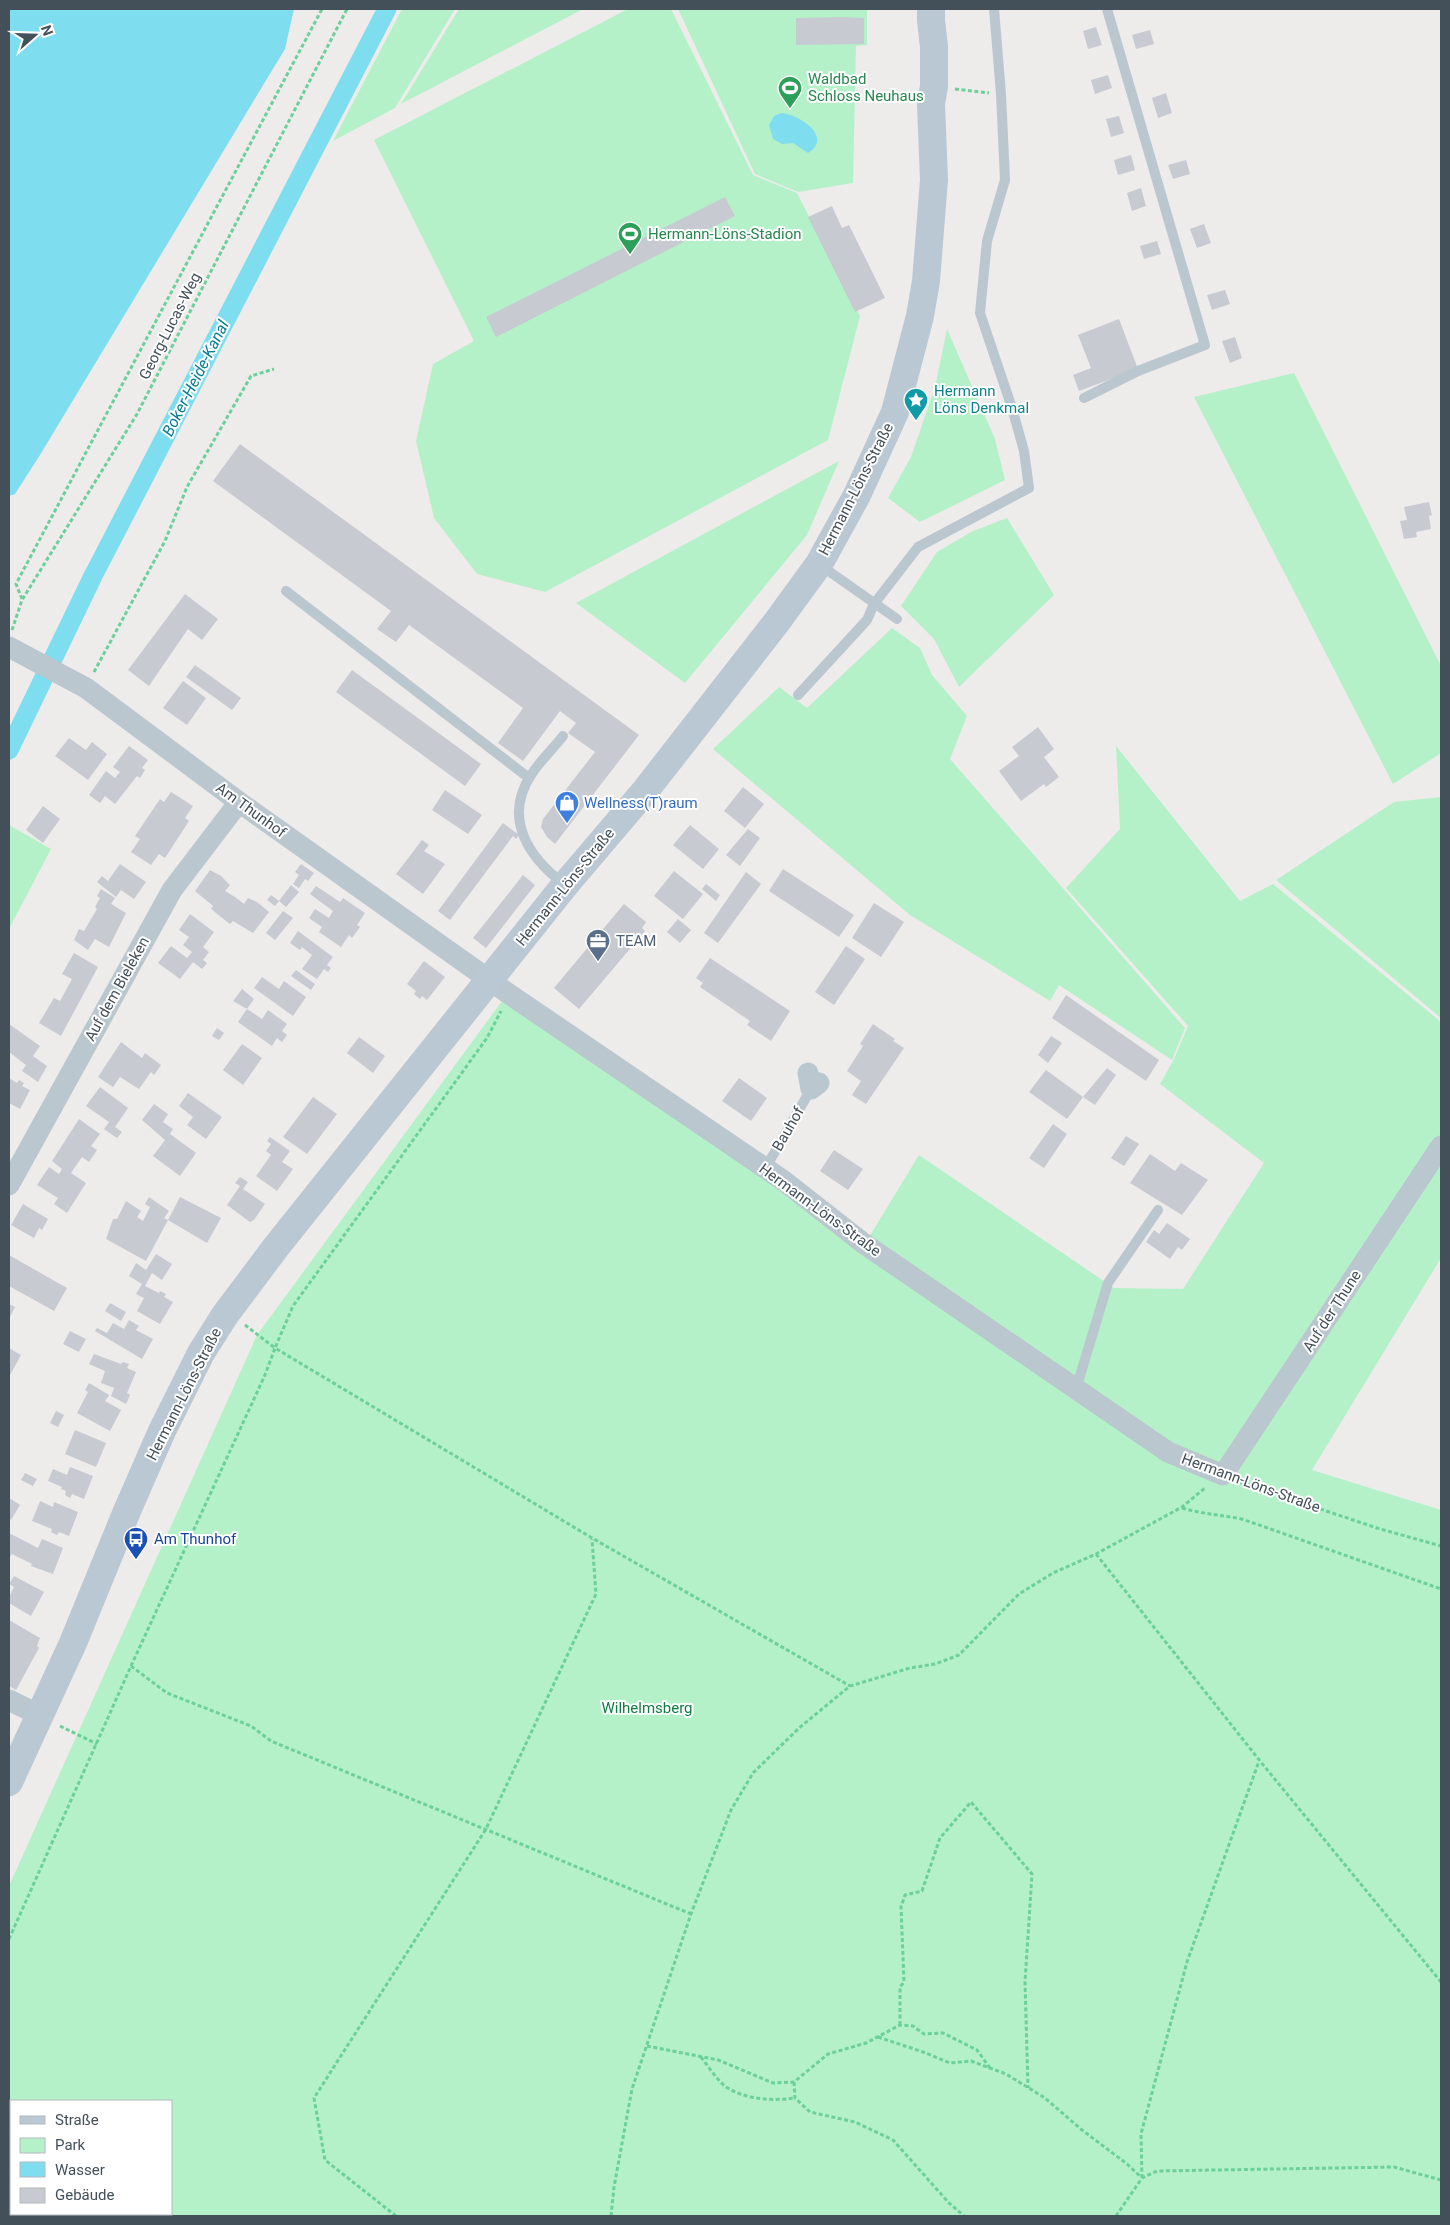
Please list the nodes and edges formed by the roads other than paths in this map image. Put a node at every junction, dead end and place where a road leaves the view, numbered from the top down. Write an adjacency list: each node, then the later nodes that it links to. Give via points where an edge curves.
1 (931, 9): 5 (street, Hermann-Löns-Straße, via 934,180 920,316 895,412 857,495)
2 (994, 9): 7 (lane, via 1002,94 1005,180 987,241 980,313 1012,408 1024,451 1029,488 918,547)
3 (1107, 9): 4 (lane, via 1205,345 1138,371)
4 (1084, 398)
5 (819, 564): 7 (lane); 14 (street, Hermann-Löns-Straße, via 645,791)
6 (286, 591): 12 (lane)
7 (874, 604): 8 (lane); 10 (lane, via 867,620)
8 (897, 619)
9 (14, 651): 13 (street, Am Thunhof, via 82,686)
10 (798, 694)
11 (563, 736): 12 (lane)
12 (529, 778): 14 (lane, via 518,808 520,828 528,850)
13 (239, 802): 15 (street, Am Thunhof); 19 (street, Auf dem Bieleken, via 172,890)
14 (565, 885): 15 (street, Hermann-Löns-Straße)
15 (500, 987): 18 (street, Hermann-Löns-Straße); 24 (street, Hermann-Löns-Straße, via 286,1234 225,1315 201,1353 162,1431)
16 (813, 1082): 18 (lane, Bauhof)
17 (1441, 1146): 22 (street, Auf der Thune)
18 (765, 1169): 21 (street, Hermann-Löns-Straße, via 863,1243)
19 (9, 1185)
20 (1158, 1210): 21 (lane, via 1108,1283)
21 (1076, 1389): 22 (street, Hermann-Löns-Straße, via 1168,1452)
22 (1218, 1474)
23 (9, 1700): 24 (street)
24 (41, 1716): 25 (street, Hermann-Löns-Straße)
25 (9, 1782)

